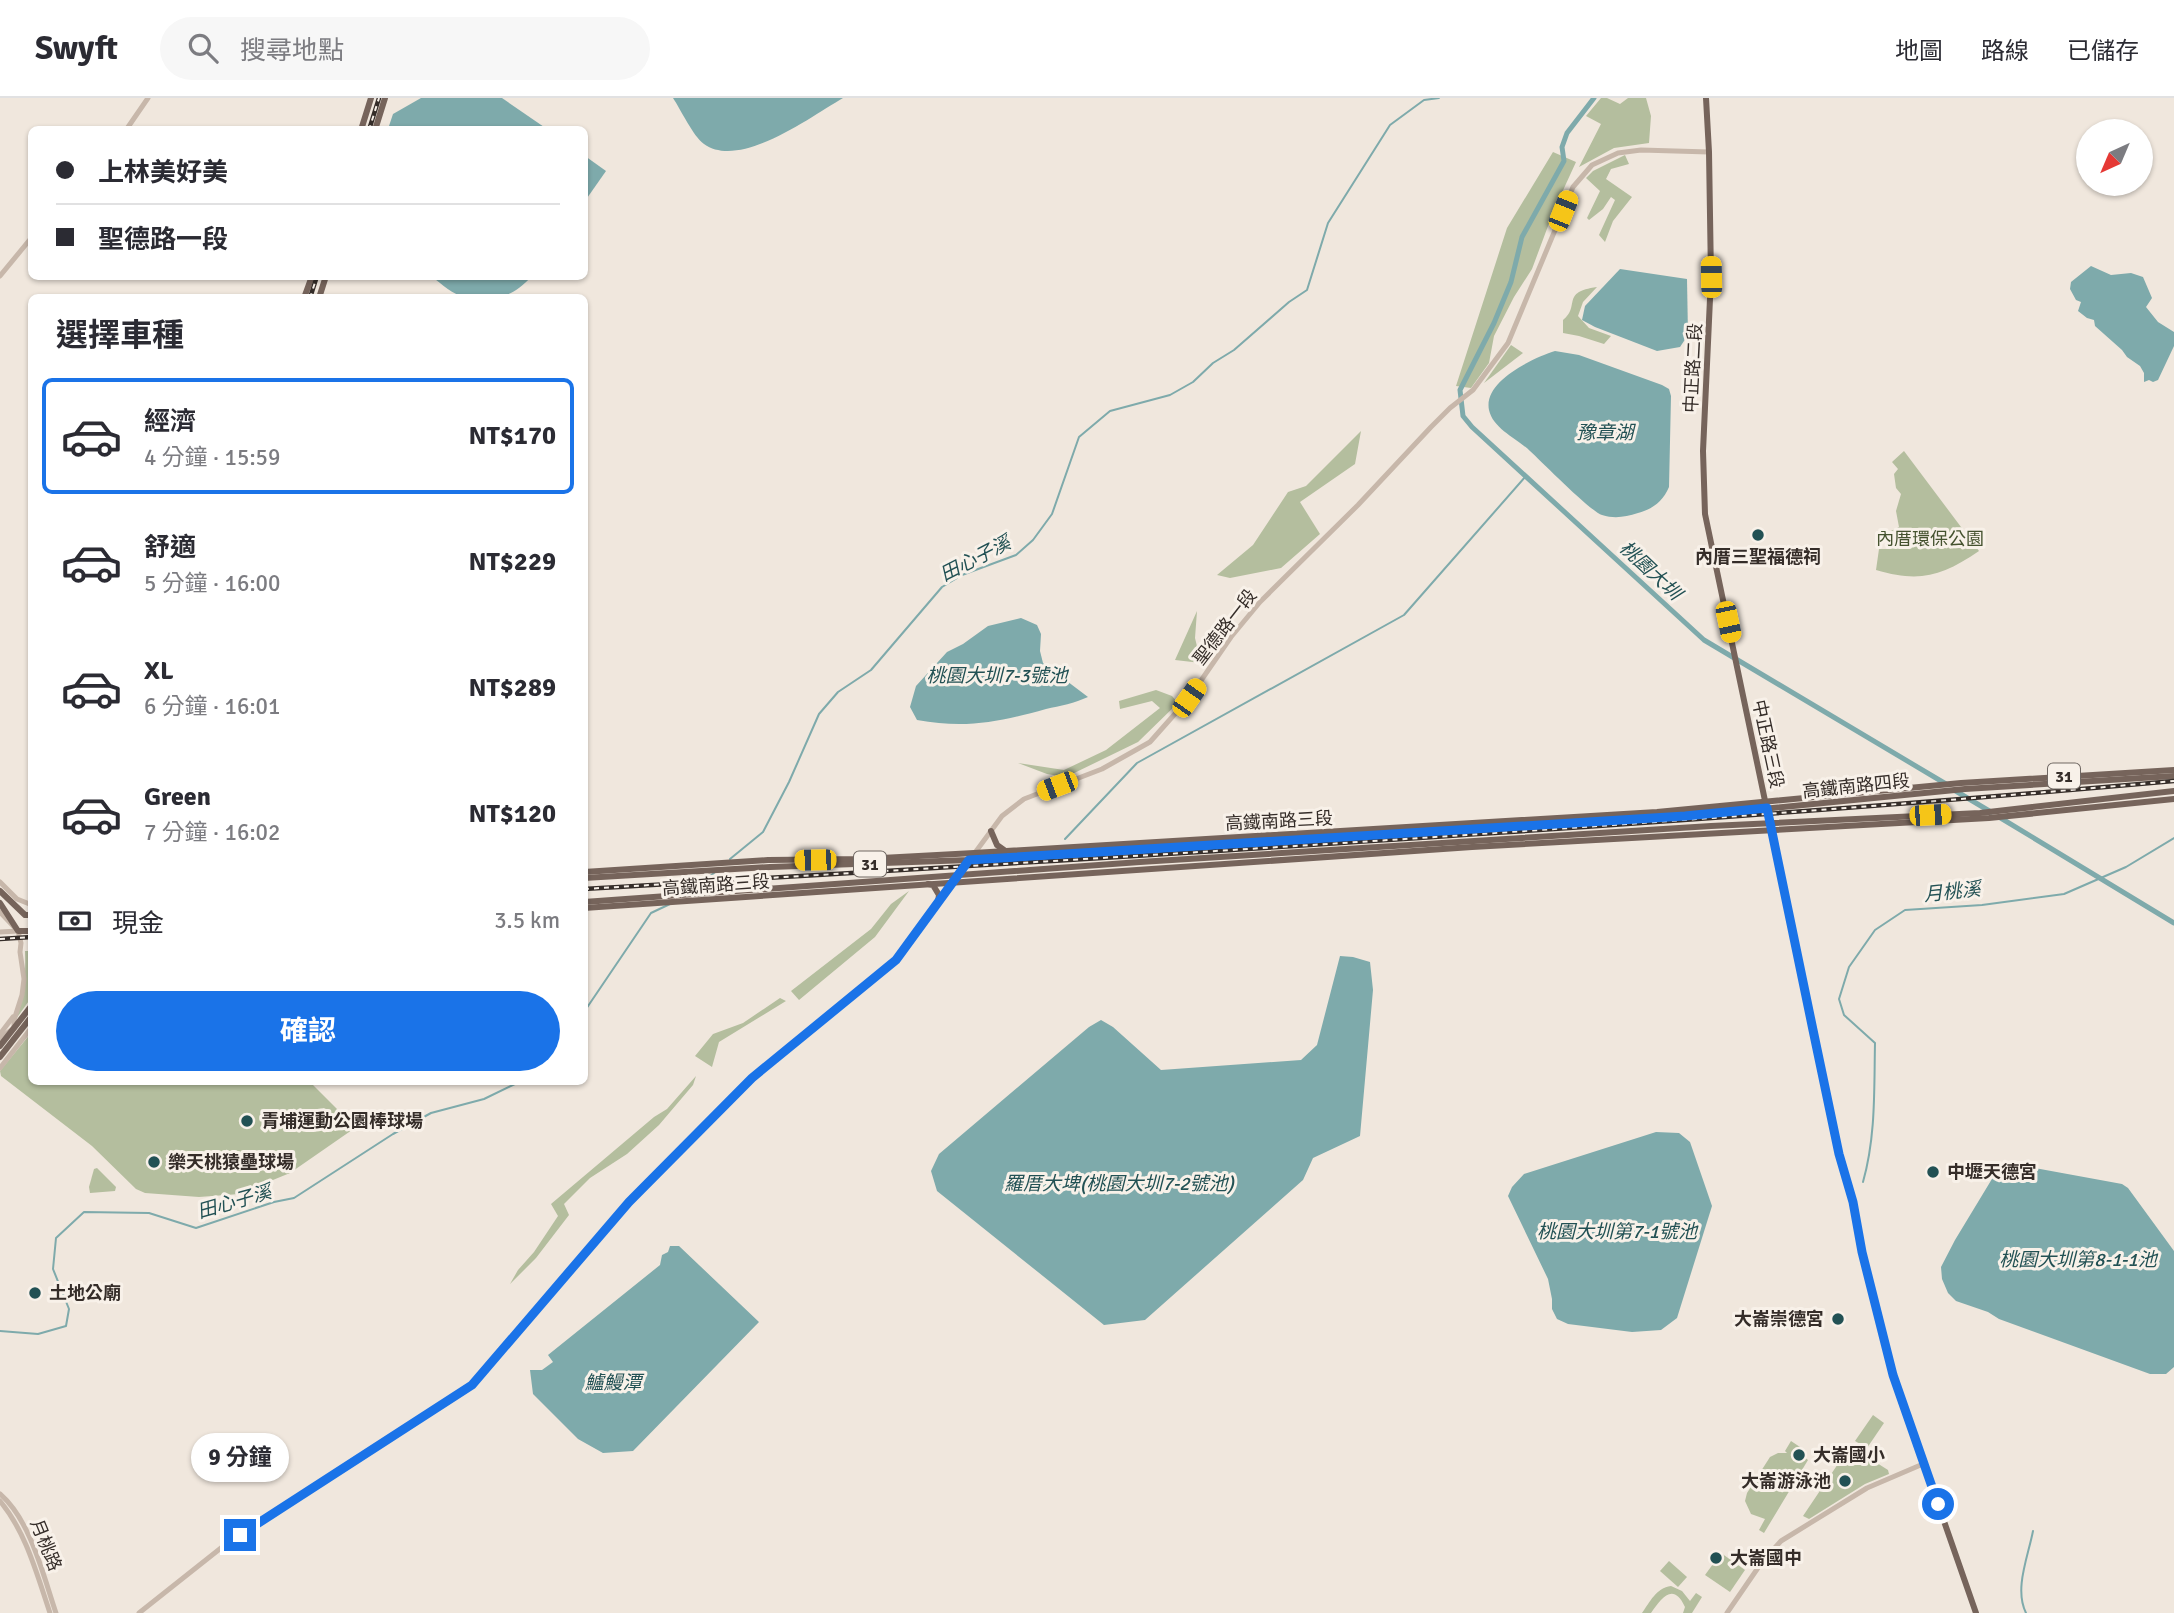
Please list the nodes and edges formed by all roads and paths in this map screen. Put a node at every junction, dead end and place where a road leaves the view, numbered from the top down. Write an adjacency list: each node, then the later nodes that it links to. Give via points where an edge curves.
1 (148, 98): 5 (street)
2 (371, 98): 6 (main road)
3 (385, 98): 7 (main road)
4 (1706, 98): 8 (main road, 中正路二段)
5 (129, 126)
6 (362, 126)
7 (376, 126)
8 (1709, 152): 11 (main road, 中正路二段); 22 (street, 聖德路一段, via 1641,150 1592,164 1573,187 1508,343 1474,390 1450,408 1260,602 1150,742 1102,769 1016,804)
9 (28, 242): 10 (street)
10 (0, 276)
11 (1705, 514): 19 (main road, 中正路三段)
12 (2174, 770): 13 (main road, 31)
13 (2120, 773): 15 (main road); 19 (main road, 高鐵南路四段 / 31, via 1955,784)
14 (2174, 776): 15 (main road, 31)
15 (2092, 782): 19 (main road, 高鐵南路四段 / 31)
16 (2174, 791): 18 (main road, 31)
17 (2174, 799): 20 (main road, 31)
18 (2080, 803): 20 (main road); 21 (main road, 高鐵南路四段 / 31)
19 (1767, 806): 21 (main road, 中正路三段); 25 (main road, 高鐵南路三段 / 31); 27 (main road, 高鐵南路三段 / 31, via 1685,816)
20 (2102, 807): 21 (main road, 高鐵南路四段 / 31, via 1989,818)
21 (1771, 826): 23 (main road, 高鐵南路三段 / 31); 24 (main road, 高鐵南路三段 / 31); 63 (main road, 中正路三段, via 1862,1252 1893,1375)
22 (990, 831): 25 (main road); 26 (street, 聖德路一段)
23 (1534, 838): 24 (main road); 30 (main road, 高鐵南路三段 / 31)
24 (1515, 845): 32 (main road, 高鐵南路三段 / 31)
25 (1004, 850): 26 (main road, 高鐵南路三段 / 31)
26 (974, 853): 28 (street, 聖德路一段); 31 (main road, 高鐵南路三段 / 31)
27 (987, 858): 28 (main road, 高鐵南路三段 / 31); 35 (main road, via 985,867)
28 (969, 860): 29 (main road, 高鐵南路三段 / 31); 36 (street, 聖德路一段)
29 (943, 861): 31 (main road, 高鐵南路三段 / 31); 37 (main road)
30 (1140, 862): 32 (main road); 35 (main road, 高鐵南路三段 / 31)
31 (769, 864): 33 (main road, 高鐵南路三段 / 31)
32 (1169, 866): 39 (main road, 高鐵南路三段 / 31)
33 (658, 871): 34 (main road, 高鐵南路三段 / 31); 38 (main road, 高鐵南路三段 / 31)
34 (588, 872)
35 (993, 873): 36 (main road, 高鐵南路三段 / 31)
36 (958, 874): 37 (main road, 高鐵南路三段 / 31); 39 (street, 聖德路一段)
37 (946, 876): 42 (main road, 高鐵南路三段 / 31)
38 (588, 878)
39 (953, 882): 40 (main road, 高鐵南路三段 / 31); 45 (street, 聖德路一段)
40 (926, 883): 42 (main road, 高鐵南路三段 / 31); 45 (main road, via 933,885)
41 (0, 886): 47 (street); 50 (main road)
42 (743, 894): 44 (main road, 高鐵南路三段 / 31)
43 (588, 902): 44 (main road, 高鐵南路三段 / 31)
44 (628, 902): 48 (main road, 高鐵南路三段 / 31)
45 (938, 902): 68 (street, 聖德路一段, via 896,960 752,1078 629,1202 472,1385 244,1532)
46 (0, 903): 49 (main road)
47 (28, 903)
48 (588, 907)
49 (3, 915): 50 (street); 52 (main road)
50 (28, 915)
51 (28, 930): 52 (main road)
52 (18, 931): 53 (street); 55 (street, via 24,979)
53 (0, 932)
54 (28, 1011): 57 (main road)
55 (15, 1015): 57 (street); 59 (street)
56 (28, 1021): 61 (main road)
57 (14, 1028): 59 (street); 60 (main road)
58 (28, 1032): 62 (street)
59 (0, 1036)
60 (0, 1046)
61 (0, 1057)
62 (0, 1068)
63 (1923, 1465): 69 (street, via 1867,1488 1781,1541); 70 (main road, 中正路三段)
64 (0, 1494): 67 (street, 月桃路, via 26,1530)
65 (0, 1501): 66 (street, 月桃路, via 21,1533)
66 (50, 1613)
67 (57, 1613)
68 (139, 1613)
69 (1727, 1613)
70 (1976, 1613)

